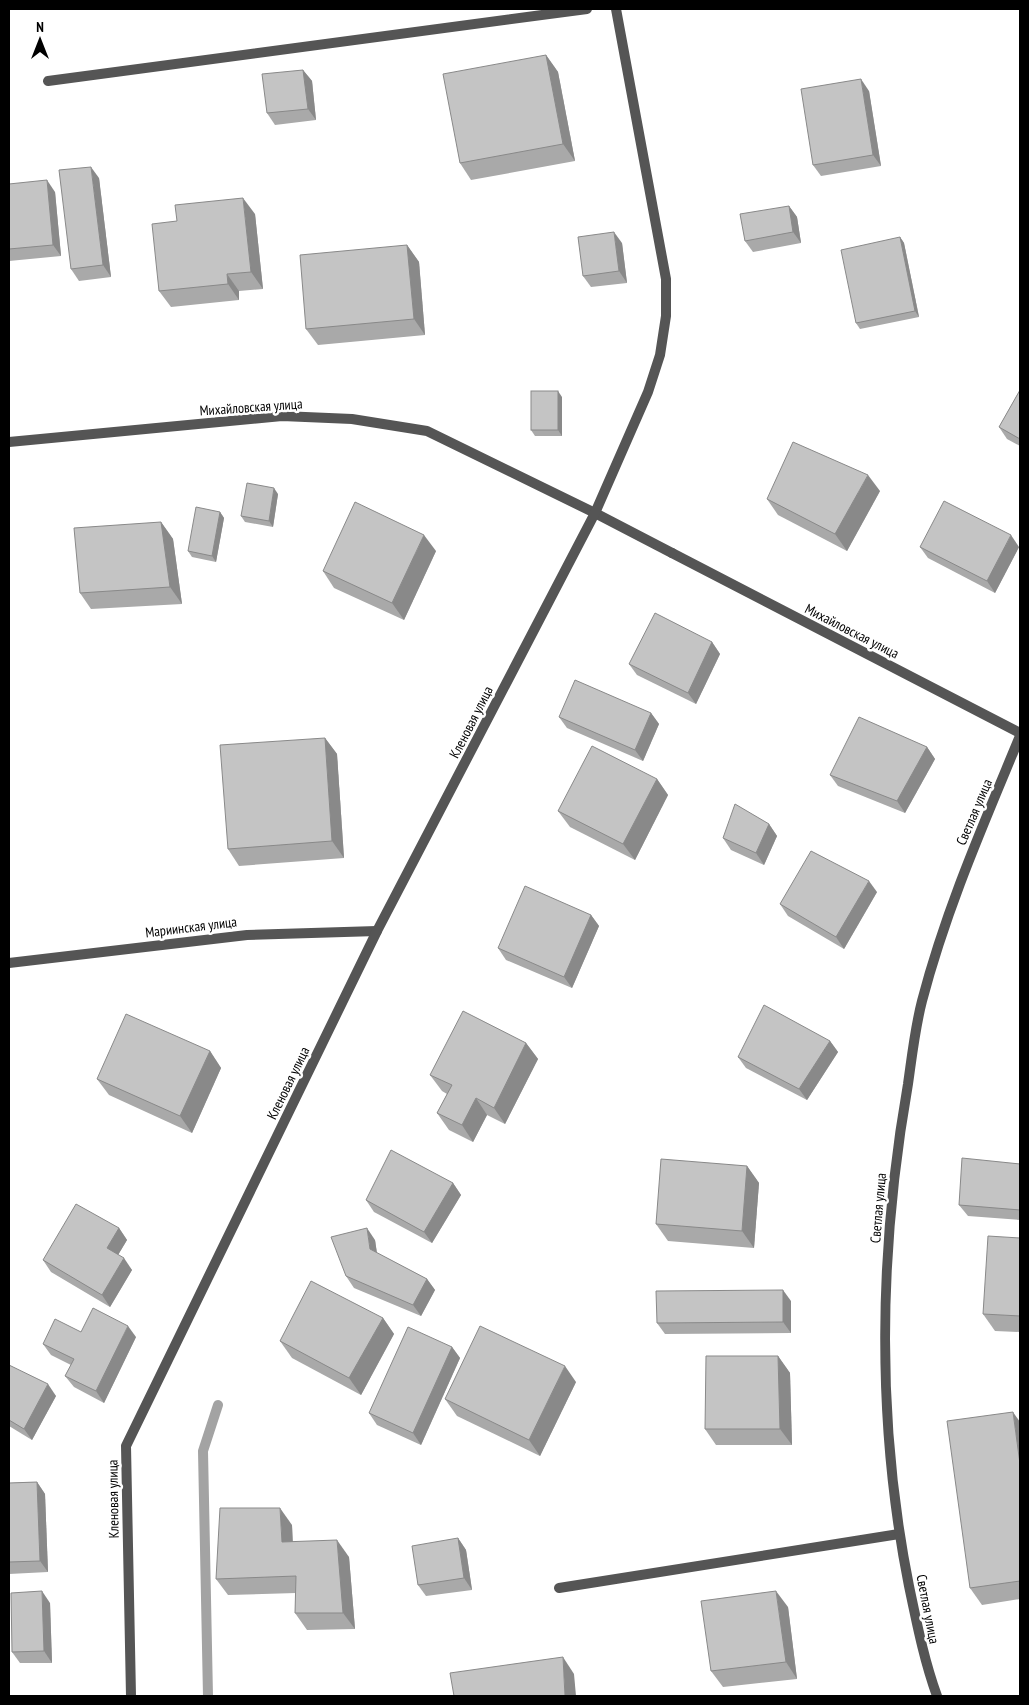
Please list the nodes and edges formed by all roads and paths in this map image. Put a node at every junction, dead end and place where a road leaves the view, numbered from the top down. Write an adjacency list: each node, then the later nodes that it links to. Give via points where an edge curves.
1 (587, 9): 3 (street)
2 (616, 9): 5 (street, Кленовая улица, via 666,279 666,316 660,355 648,392)
3 (48, 81)
4 (9, 442): 5 (street, Михайловская улица, via 282,416 352,418 427,431)
5 (595, 513): 6 (street, Михайловская улица); 7 (street, Кленовая улица)
6 (1020, 735): 9 (street, Светлая улица, via 957,887 922,1002 899,1132 887,1266 885,1386)
7 (378, 931): 8 (street, Мариинская улица, via 247,935); 11 (street, Кленовая улица, via 126,1446)
8 (9, 963)
9 (899, 1534): 10 (street); 12 (street, Светлая улица, via 924,1661)
10 (559, 1588)
11 (132, 1696)
12 (937, 1696)

